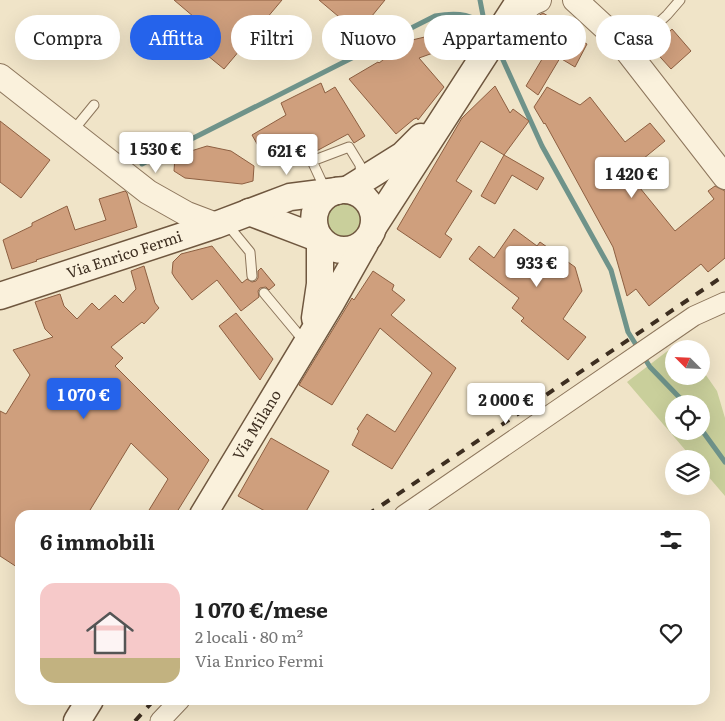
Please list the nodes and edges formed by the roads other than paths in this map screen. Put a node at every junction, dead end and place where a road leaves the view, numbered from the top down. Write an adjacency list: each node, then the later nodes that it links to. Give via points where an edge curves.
1 (539, 0): 4 (street)
2 (680, 0): 5 (lane)
3 (573, 2): 6 (street)
4 (515, 15)
5 (667, 15)
6 (596, 21)
7 (482, 60): 11 (main road)
8 (634, 60): 13 (street)
9 (0, 76): 12 (street)
10 (94, 106): 12 (lane)
11 (449, 111): 14 (main road, via 405,153); 16 (main road, Via Milano)
12 (79, 138): 15 (street, via 163,202 187,214)
13 (725, 177)
14 (343, 188): 14 (lane, via 312,160 349,147 360,165); 15 (main road, Via Enrico Fermi, via 290,197); 16 (main road, via 365,198 373,211); 17 (main road, via 320,201 315,210 313,220)
15 (230, 220): 17 (main road); 18 (lane, via 250,252); 20 (main road, Via Enrico Fermi)
16 (370, 234): 17 (main road, via 356,248 346,251 327,246); 22 (main road, Via Milano)
17 (320, 239): 22 (main road, Via Milano, via 320,284)
18 (252, 276)
19 (264, 293): 22 (lane)
20 (0, 296)
21 (725, 302): 24 (street, via 694,316)
22 (308, 339): 23 (main road, Via Milano)
23 (206, 510)
24 (411, 510)
25 (87, 705): 27 (main road)
26 (175, 705): 28 (street)
27 (77, 721)
28 (160, 721)

